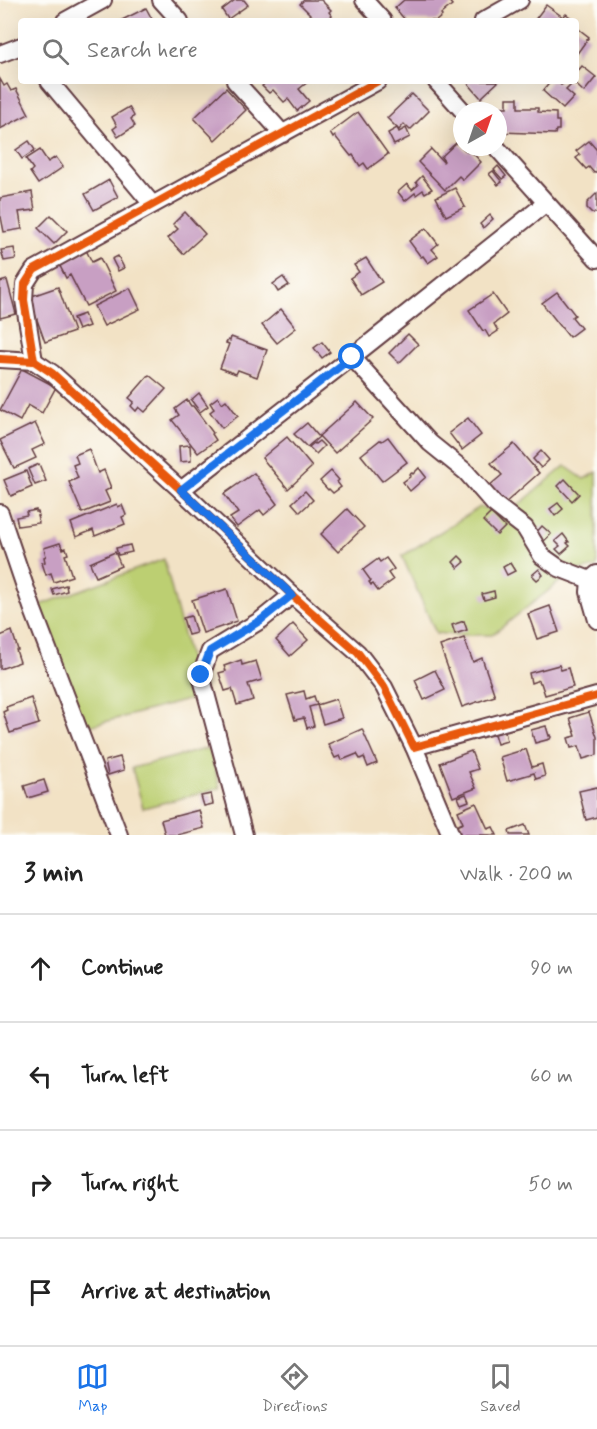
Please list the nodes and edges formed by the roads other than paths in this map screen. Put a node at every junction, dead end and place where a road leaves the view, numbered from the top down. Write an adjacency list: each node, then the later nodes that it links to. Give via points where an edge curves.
1 (103, 0): 5 (street)
2 (161, 0): 6 (street)
3 (364, 0): 7 (street)
4 (520, 0): 8 (street)
5 (70, 18)
6 (177, 18)
7 (380, 18)
8 (488, 18)
9 (18, 48): 10 (street)
10 (0, 54)
11 (52, 84): 19 (street)
12 (237, 84): 16 (street)
13 (373, 84): 16 (street)
14 (439, 84): 15 (street)
15 (455, 102)
16 (283, 134): 19 (street)
17 (504, 156): 18 (street)
18 (546, 203): 20 (street); 21 (street)
19 (153, 204): 23 (street, via 33,270 25,285 24,300)
20 (597, 259)
21 (352, 357): 24 (street); 26 (street, via 430,442 466,472 494,504 525,528 542,556 559,568)
22 (0, 359): 23 (street)
23 (34, 361): 24 (street)
24 (181, 490): 27 (street)
25 (0, 513): 31 (street)
26 (594, 577): 28 (street, via 589,592)
27 (292, 595): 30 (street, via 358,653 384,687); 32 (street, via 261,620 210,651 201,675)
28 (597, 620)
29 (597, 696): 30 (street)
30 (414, 747): 33 (street)
31 (119, 835)
32 (244, 835)
33 (451, 835)

